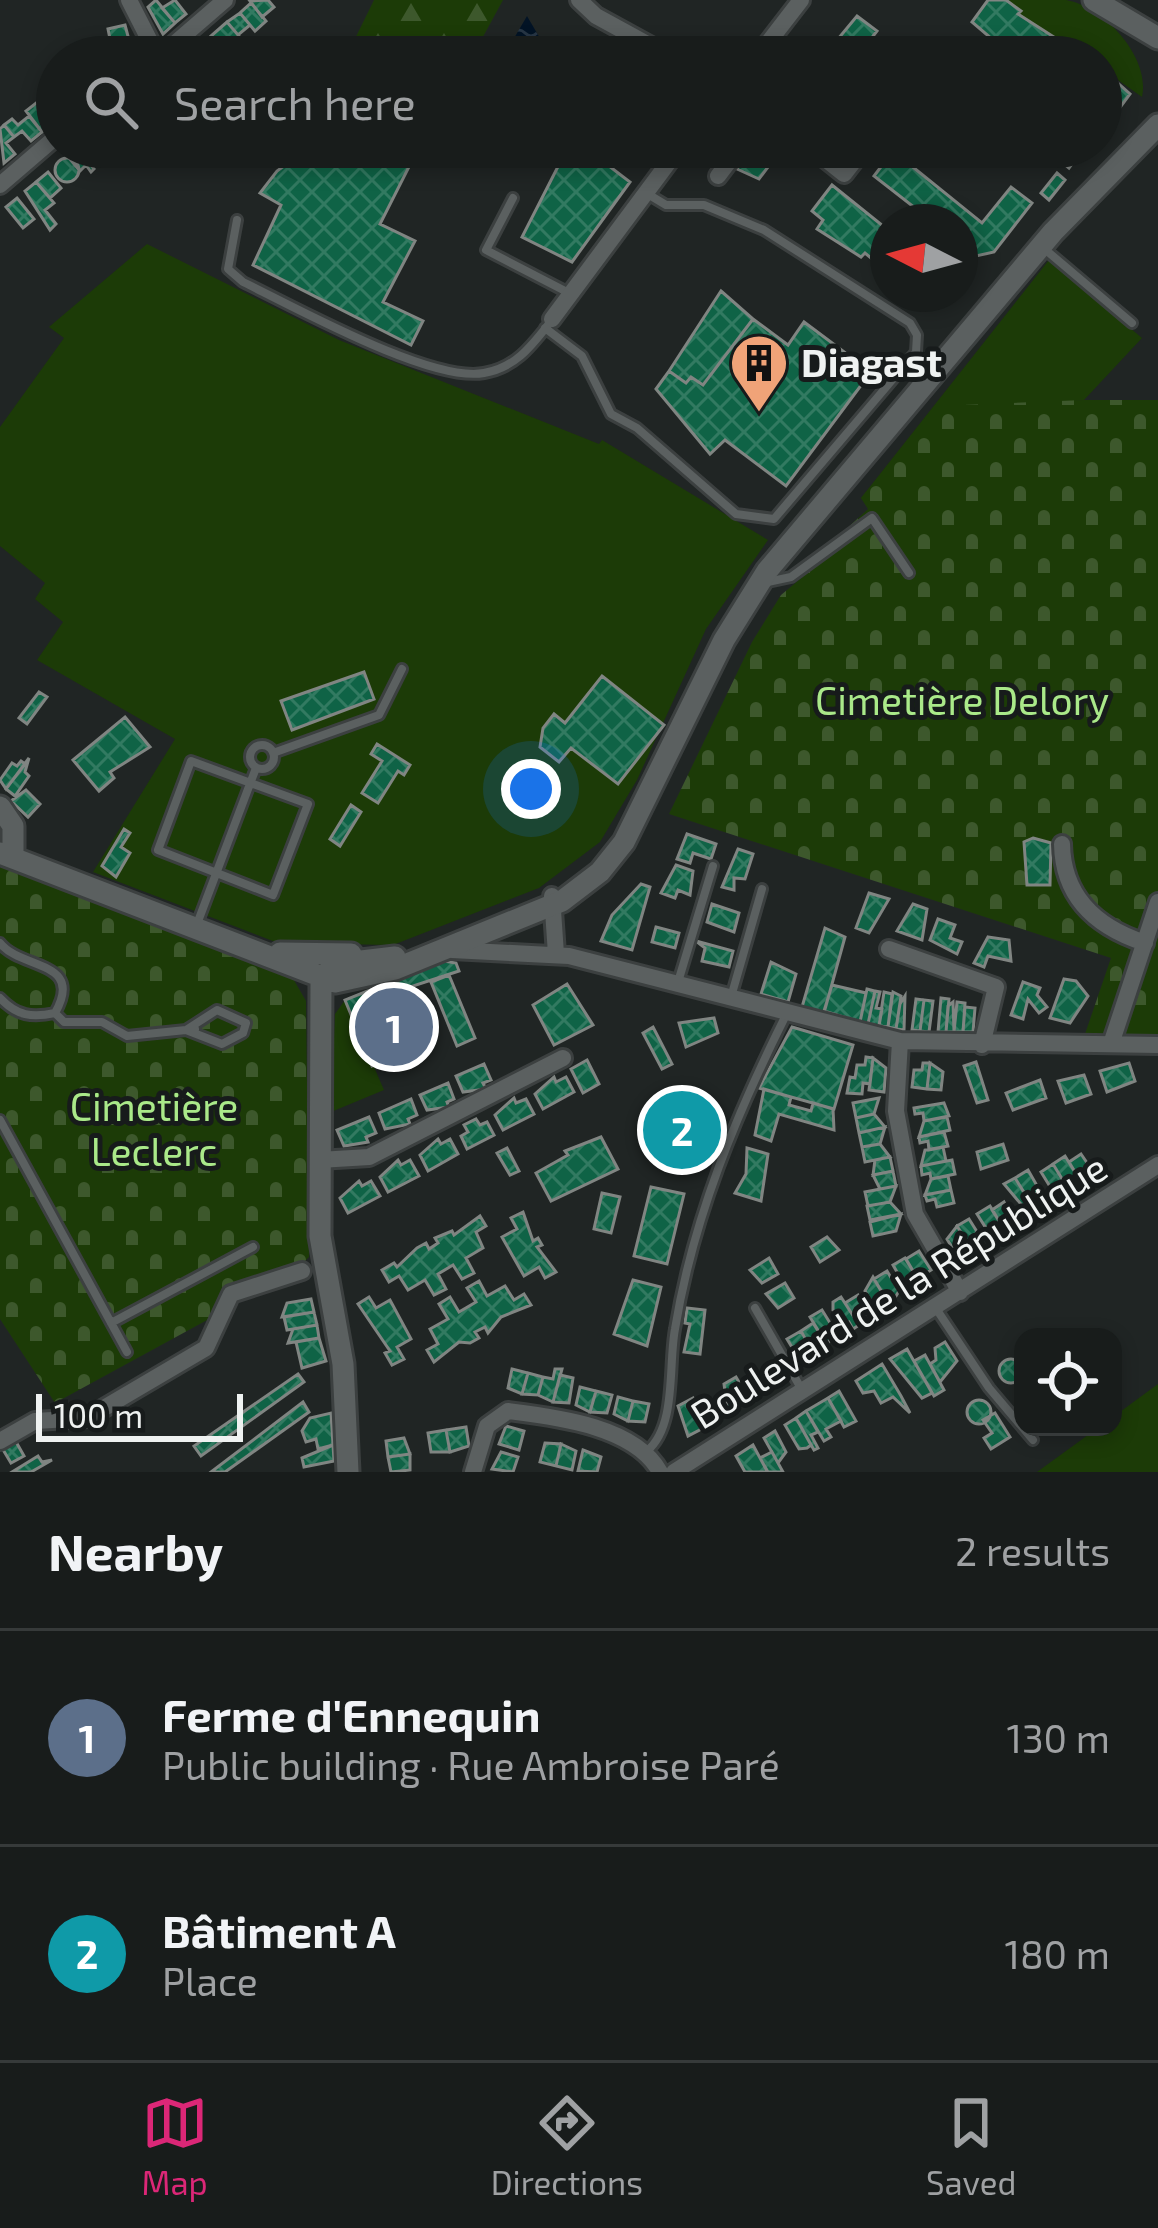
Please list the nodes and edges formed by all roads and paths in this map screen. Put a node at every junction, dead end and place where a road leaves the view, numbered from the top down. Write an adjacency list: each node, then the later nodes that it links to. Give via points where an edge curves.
1 (129, 0): 7 (street)
2 (225, 0): 8 (street)
3 (579, 0): 9 (street)
4 (801, 0): 10 (street)
5 (1094, 0): 6 (street)
6 (1128, 23): 11 (street); 12 (street)
7 (148, 36)
8 (183, 36)
9 (632, 36)
10 (773, 36)
11 (1158, 38)
12 (1158, 55)
13 (1158, 125): 16 (street)
14 (1158, 145): 21 (street)
15 (36, 154): 22 (street)
16 (1122, 163)
17 (664, 168): 23 (street)
18 (724, 168): 20 (street)
19 (1118, 168): 21 (street)
20 (718, 176)
21 (1110, 176): 26 (street)
22 (0, 185)
23 (646, 193): 27 (street); 28 (lane, via 764,230 910,323 916,352 774,519 761,520 736,514 611,414 582,356)
24 (513, 198): 27 (lane, via 486,250)
25 (237, 220): 28 (lane, via 228,269 243,282 418,361 486,373 525,356)
26 (1041, 246): 29 (lane); 31 (street)
27 (571, 293): 28 (street)
28 (549, 323)
29 (1132, 323)
30 (909, 573): 31 (lane, via 872,518 790,577)
31 (758, 584): 42 (street, via 624,842 588,883)
32 (402, 669): 33 (lane, via 379,716)
33 (273, 753): 34 (lane, via 272,764); 34 (lane, via 264,745 253,749)
34 (256, 768): 35 (lane)
35 (250, 784): 40 (lane); 40 (lane, via 308,804 273,895); 40 (lane, via 191,761 158,850)
36 (0, 807): 38 (street, via 13,826)
37 (1062, 844): 46 (street, via 1080,903 1110,929)
38 (6, 854): 44 (street)
39 (713, 866): 55 (lane)
40 (217, 873): 44 (lane)
41 (763, 889): 57 (lane)
42 (553, 899): 49 (street); 50 (street); 52 (street)
43 (1158, 902): 46 (street)
44 (196, 925): 47 (street)
45 (0, 943): 58 (lane, via 55,973 64,995)
46 (1145, 943): 62 (street)
47 (247, 945): 51 (street); 53 (street)
48 (889, 949): 63 (street, via 996,987)
49 (412, 950): 51 (street); 53 (street, via 336,964)
50 (445, 950): 52 (street); 54 (street, via 387,978)
51 (280, 953): 53 (street)
52 (556, 954): 55 (street)
53 (321, 979): 54 (street); 66 (street)
54 (358, 980): 66 (street, via 331,998)
55 (677, 984): 57 (street)
56 (0, 998): 58 (lane, via 24,1016)
57 (730, 998): 59 (street)
58 (55, 1013): 60 (lane, via 127,1036)
59 (786, 1014): 61 (street); 80 (lane, via 705,1206 674,1330 664,1435)
60 (190, 1030): 60 (lane, via 217,1010 246,1023 222,1044)
61 (900, 1041): 63 (street); 72 (street, via 896,1111 915,1214)
62 (1112, 1044): 63 (street); 64 (street)
63 (982, 1045)
64 (1158, 1045)
65 (563, 1058): 68 (street, via 370,1157)
66 (321, 1114): 68 (street)
67 (0, 1120): 75 (lane)
68 (319, 1160): 81 (street, via 320,1246 343,1364)
69 (1158, 1165): 72 (street, Boulevard de la République)
70 (253, 1247): 75 (lane)
71 (302, 1271): 79 (street, via 231,1294 206,1348 87,1418 35,1421)
72 (961, 1292): 73 (street, Boulevard de la République)
73 (935, 1307): 77 (street, Boulevard de la République); 78 (lane)
74 (755, 1308): 77 (lane)
75 (111, 1322): 76 (lane)
76 (127, 1352)
77 (802, 1391): 84 (street, Boulevard de la République)
78 (1033, 1440)
79 (0, 1441)
80 (647, 1451): 82 (street, via 617,1436 508,1411 487,1426); 83 (street)
81 (348, 1472)
82 (473, 1472)
83 (660, 1472)
84 (674, 1472)

